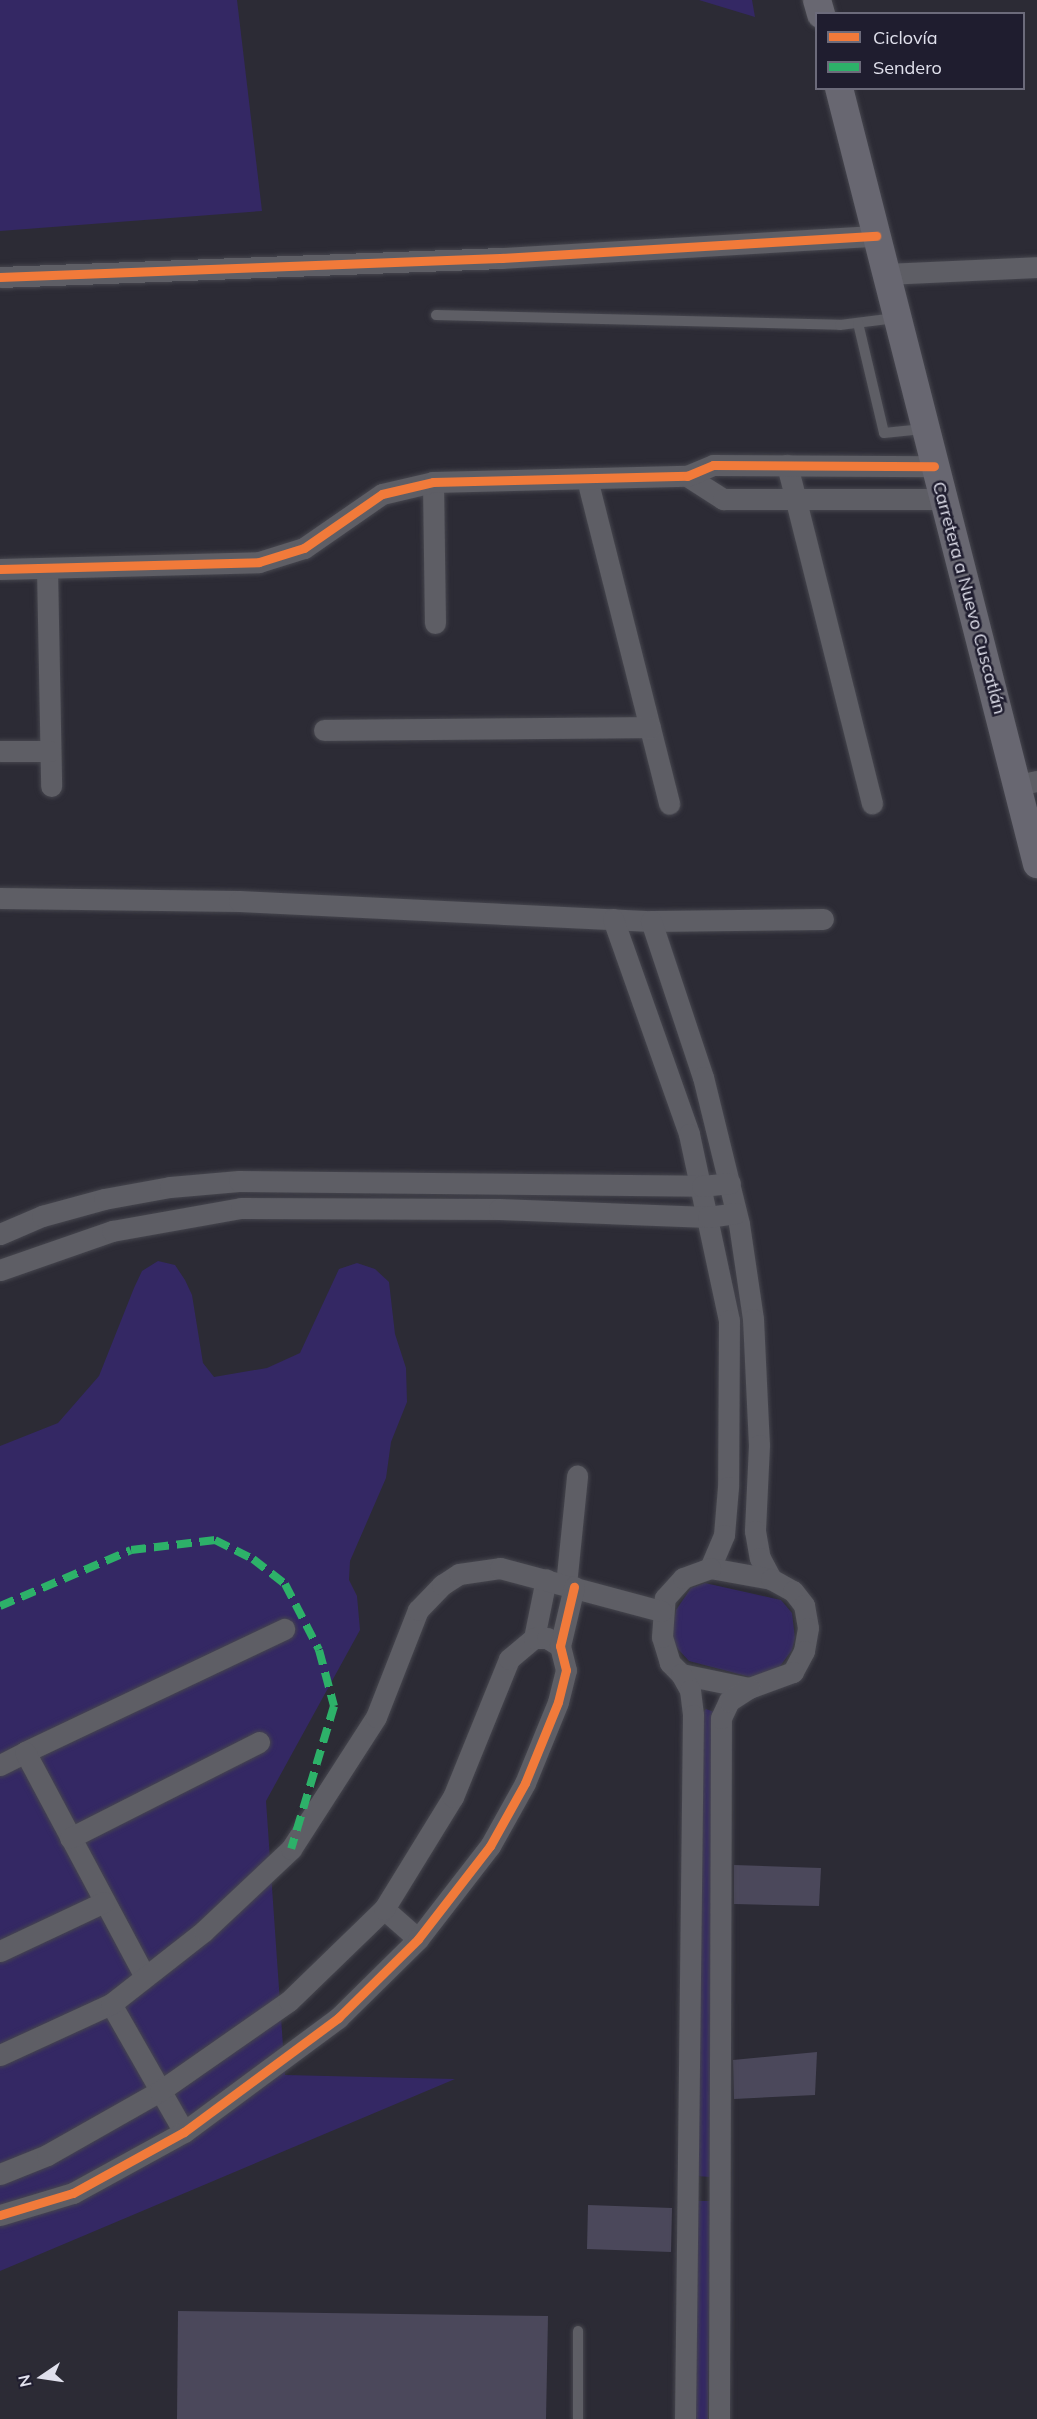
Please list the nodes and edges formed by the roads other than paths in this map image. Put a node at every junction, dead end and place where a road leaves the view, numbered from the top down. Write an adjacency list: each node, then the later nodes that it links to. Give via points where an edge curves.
1 (840, 90): 2 (street, Carretera a Nuevo Cuscatlán)
2 (876, 236): 4 (street, Carretera a Nuevo Cuscatlán); 5 (street, via 502,258)
3 (1037, 267): 4 (street)
4 (885, 274): 7 (street, Carretera a Nuevo Cuscatlán)
5 (0, 277)
6 (436, 315): 8 (lane)
7 (896, 318): 8 (lane); 9 (street, Carretera a Nuevo Cuscatlán)
8 (858, 323): 9 (lane, via 884,433)
9 (924, 429): 11 (street, Carretera a Nuevo Cuscatlán)
10 (787, 465): 11 (street); 12 (street, via 713,465); 15 (street)
11 (934, 466): 16 (street, Carretera a Nuevo Cuscatlán)
12 (687, 476): 13 (street); 15 (street, via 723,499)
13 (587, 479): 14 (street); 20 (street)
14 (433, 482): 17 (street, via 382,494 304,548 259,562); 19 (street)
15 (795, 499): 16 (street); 27 (street)
16 (942, 500): 24 (street, Carretera a Nuevo Cuscatlán)
17 (47, 568): 18 (street); 23 (street)
18 (0, 569)
19 (435, 623)
20 (650, 727): 21 (street); 26 (street)
21 (324, 730)
22 (0, 751): 23 (street)
23 (50, 751): 25 (street)
24 (1028, 783): 28 (street, Carretera a Nuevo Cuscatlán)
25 (51, 786)
26 (669, 804)
27 (872, 804)
28 (1037, 864)
29 (0, 898): 31 (street, via 239,901)
30 (823, 919): 32 (street)
31 (613, 920): 32 (street); 34 (street, via 664,1062)
32 (651, 921): 33 (street, via 703,1077)
33 (730, 1183): 34 (street); 35 (street)
34 (702, 1186): 36 (street); 37 (street, via 238,1181 170,1187 104,1199 42,1216)
35 (736, 1213): 36 (street); 41 (street, via 753,1319 759,1445 755,1531 760,1558)
36 (708, 1216): 38 (street, via 476,1209 241,1208 112,1231); 40 (street, via 729,1320 731,1441 724,1535)
37 (0, 1234)
38 (0, 1270)
39 (577, 1476): 42 (street)
40 (710, 1568): 41 (street); 43 (street, via 683,1578 665,1598)
41 (771, 1579): 48 (street, via 793,1591 804,1605 808,1628 804,1651 793,1672)
42 (562, 1583): 43 (street); 45 (street); 46 (street); 57 (street, via 500,1568 459,1574 442,1585 418,1610 376,1717 291,1849 204,1931)
43 (661, 1611): 47 (street, via 665,1651)
44 (284, 1629): 50 (street)
45 (534, 1638): 46 (street, via 547,1638); 54 (street, via 509,1659 453,1797)
46 (560, 1646): 55 (street, via 566,1670 558,1702 525,1783 490,1846)
47 (681, 1674): 48 (street); 63 (street, via 690,1690 693,1715)
48 (749, 1688): 64 (street, via 729,1701 721,1718)
49 (259, 1742): 52 (street)
50 (25, 1752): 51 (street); 52 (street)
51 (0, 1765)
52 (70, 1838): 53 (street)
53 (104, 1902): 56 (street); 57 (street)
54 (384, 1909): 55 (street); 60 (street, via 289,2001)
55 (418, 1939): 61 (street, via 338,2018)
56 (0, 1951)
57 (145, 1977): 58 (street)
58 (111, 2004): 59 (street); 60 (street)
59 (0, 2055)
60 (160, 2091): 61 (street); 62 (street, via 47,2155)
61 (184, 2132): 65 (street, via 73,2193)
62 (0, 2174)
63 (687, 2184): 64 (street); 68 (street)
64 (719, 2185): 69 (street)
65 (0, 2215)
66 (578, 2331): 67 (lane)
67 (578, 2419)
68 (685, 2419)
69 (719, 2419)

